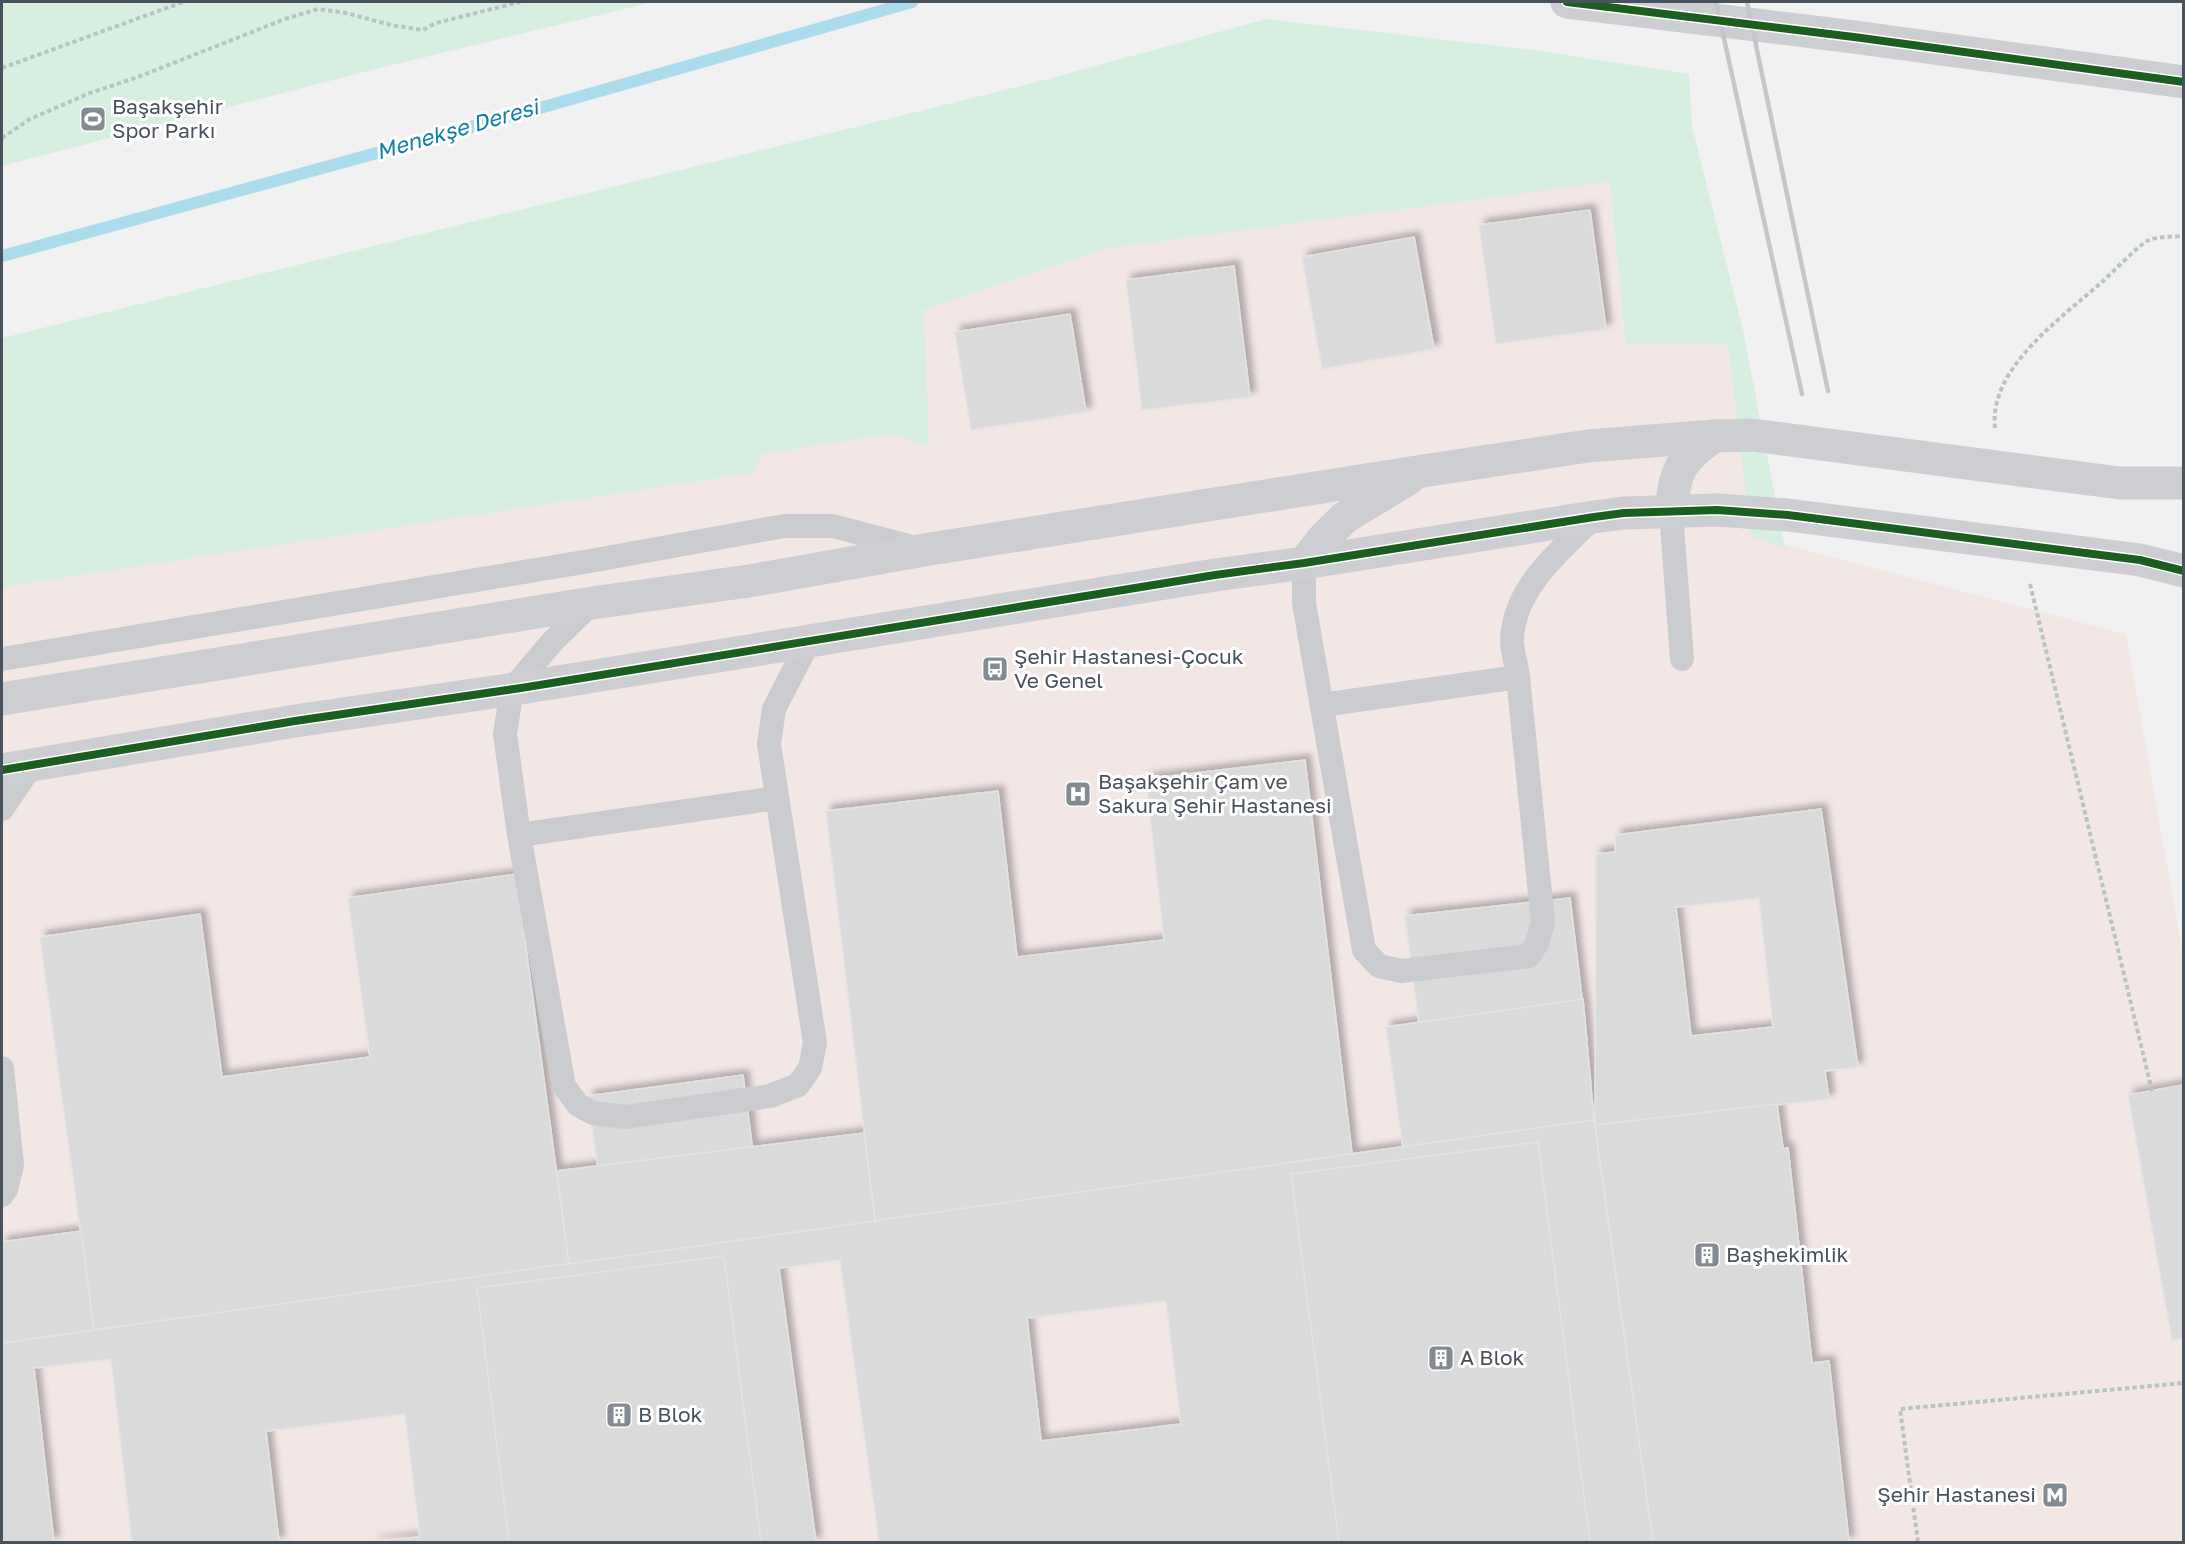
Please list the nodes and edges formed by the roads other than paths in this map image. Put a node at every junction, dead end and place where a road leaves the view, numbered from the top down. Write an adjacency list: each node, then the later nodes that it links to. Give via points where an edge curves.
1 (1567, 2): 2 (street)
2 (2184, 82)
3 (1714, 436): 4 (street, via 1588,447); 5 (street, bridge, via 1752,435 2120,483); 6 (street, via 1682,463 1673,488)
4 (1423, 471): 8 (street); 9 (street, via 1344,518)
5 (2184, 483)
6 (1671, 512): 7 (street); 10 (street, bridge, via 1717,510 1788,515 2140,560); 14 (lane)
7 (1594, 517): 9 (street); 15 (lane, via 1539,571 1519,607 1512,640)
8 (924, 550): 11 (street, via 749,581); 13 (lane, via 833,526 784,526)
9 (1304, 564): 12 (street); 18 (lane, via 1304,603)
10 (2184, 572)
11 (592, 603): 16 (lane); 17 (street)
12 (809, 641): 16 (street); 20 (lane, via 774,709 769,744)
13 (2, 659)
14 (1682, 659)
15 (1518, 677): 18 (lane); 18 (lane, via 1543,923 1529,956 1401,971 1379,966 1364,950)
16 (512, 689): 19 (street); 22 (lane, via 505,734)
17 (2, 699)
18 (1322, 705)
19 (17, 767): 21 (lane)
20 (777, 798): 22 (lane); 22 (lane, via 815,1043 810,1068 798,1085 770,1096 626,1117 593,1113 578,1105 564,1086)
21 (2, 809)
22 (519, 835)
23 (2, 1068): 24 (lane, via 12,1165)
24 (2, 1195)

